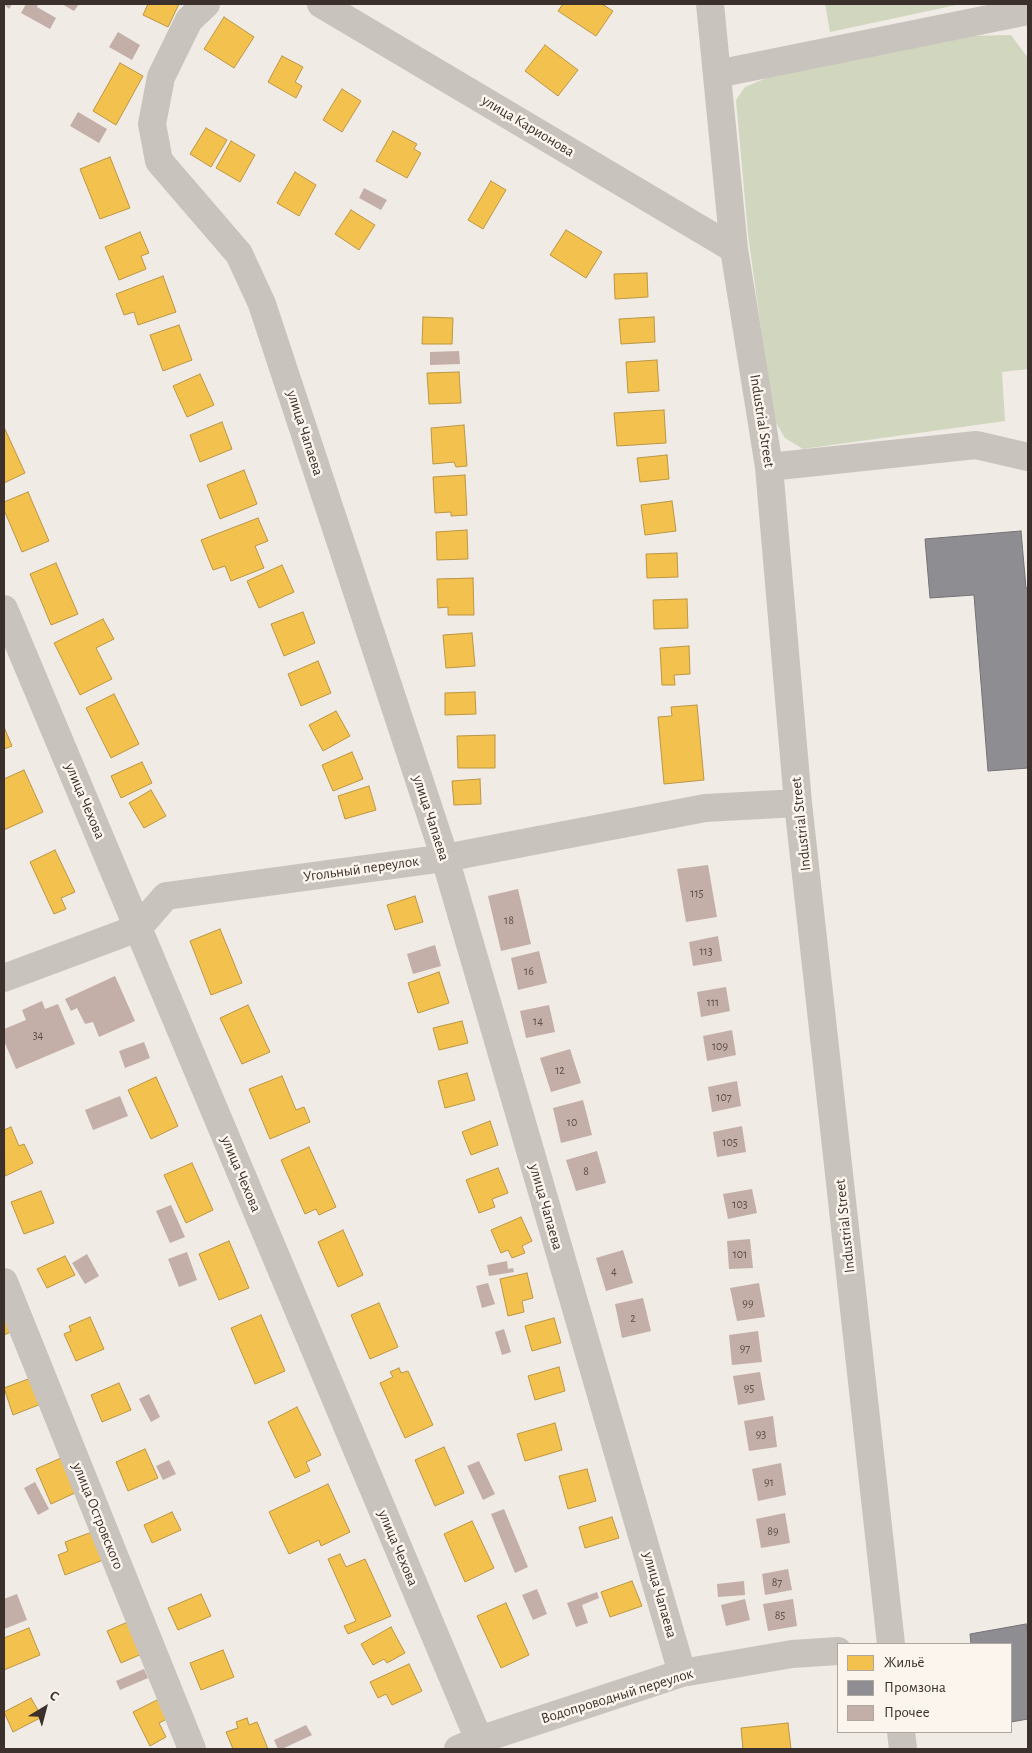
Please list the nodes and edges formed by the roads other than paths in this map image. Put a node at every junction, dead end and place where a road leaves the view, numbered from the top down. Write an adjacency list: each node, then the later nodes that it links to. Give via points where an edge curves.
1 (206, 4): 12 (street, улица Чапаева, via 189,20 161,77 152,124 159,161 239,254 262,304)
2 (322, 4): 4 (street, улица Карионова)
3 (710, 4): 6 (street, Industrial Street)
4 (353, 11): 7 (street, улица Карионова)
5 (1028, 12): 6 (street)
6 (717, 74): 7 (street, Industrial Street)
7 (734, 249): 9 (street, Industrial Street)
8 (1028, 457): 9 (street, via 976,445)
9 (769, 467): 11 (street, Industrial Street)
10 (4, 608): 13 (street, улица Чехова)
11 (798, 803): 12 (street, Угольный переулок, via 705,808); 16 (street, Industrial Street)
12 (445, 858): 13 (street, Угольный переулок, via 166,896); 18 (street, улица Чапаева)
13 (138, 928): 14 (street, Угольный переулок); 20 (street, улица Чехова)
14 (4, 978)
15 (4, 1282): 21 (street, улица Островского)
16 (891, 1643)
17 (837, 1651): 18 (street, Водопроводный переулок, via 792,1654)
18 (682, 1673): 20 (street, Водопроводный переулок)
19 (901, 1733): 22 (street)
20 (468, 1745)
21 (192, 1749)
22 (904, 1749)

